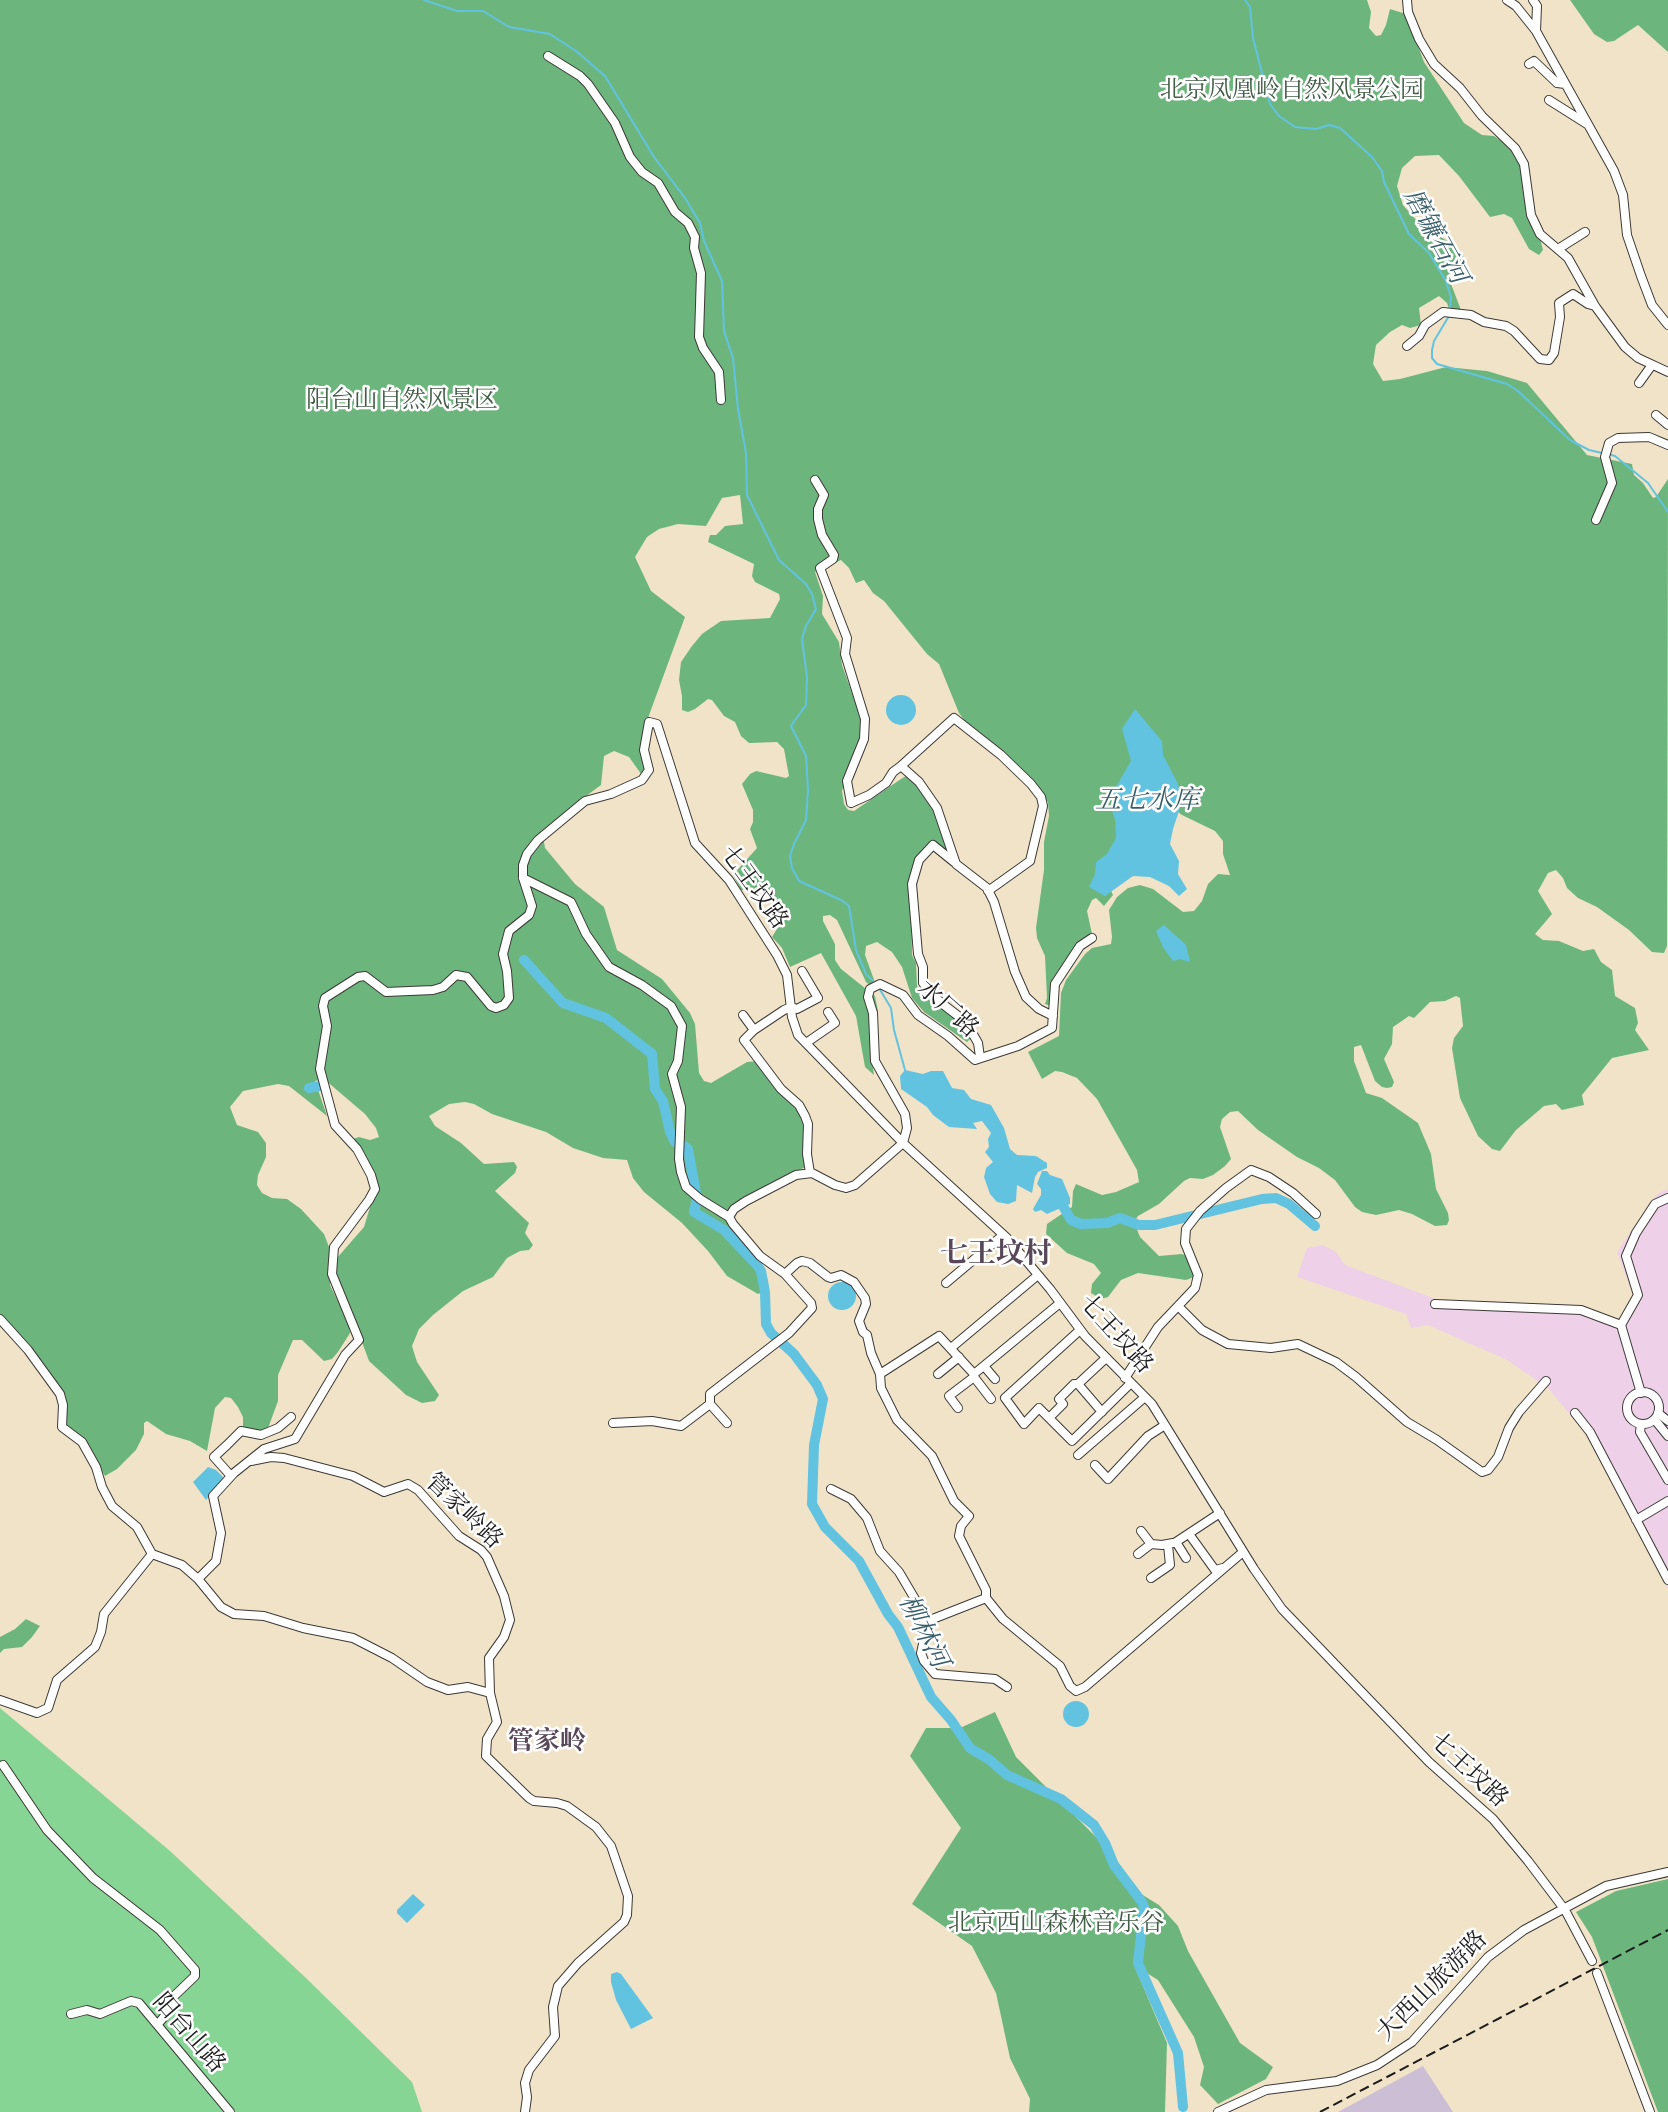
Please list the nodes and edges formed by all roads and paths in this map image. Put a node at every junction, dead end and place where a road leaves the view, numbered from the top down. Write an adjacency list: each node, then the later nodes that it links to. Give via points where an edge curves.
1 (1407, 0): 11 (street, via 1419,39 1434,64 1515,148 1524,164 1531,215 1540,234)
2 (1507, 0): 4 (street)
3 (1533, 0): 4 (street)
4 (1536, 31): 7 (street)
5 (548, 56): 18 (street, via 588,84 615,123 630,157 658,183 695,236 701,273 699,337 719,372)
6 (1529, 64): 7 (street, via 1534,61 1557,83)
7 (1565, 84): 9 (street)
8 (1549, 100): 9 (street)
9 (1587, 124): 13 (street, via 1614,171 1622,191 1627,235 1652,305)
10 (1585, 232): 11 (street)
11 (1558, 249): 12 (street)
12 (1595, 306): 14 (street, via 1573,294 1559,303 1554,353 1549,360 1540,359 1506,326 1443,312 1424,325); 15 (street, via 1625,347)
13 (1668, 325)
14 (1407, 346)
15 (1652, 365): 16 (street); 17 (street)
16 (1668, 372)
17 (1639, 383)
18 (721, 400)
19 (1656, 415): 20 (street)
20 (1668, 425)
21 (1668, 445): 23 (street, via 1655,438 1613,439 1605,454 1612,483)
22 (815, 480): 24 (street, via 824,495 818,509 822,535 834,555 820,568 848,638 845,654 865,719 864,739 847,781 851,803 886,783)
23 (1596, 520)
24 (901, 766): 25 (street, via 937,808); 27 (street, via 954,718 1001,755 1041,797 1030,861)
25 (956, 864): 27 (street); 36 (street, via 933,845 919,860 912,884 915,930 922,983 967,1022)
26 (523, 878): 30 (street, 七王坟路, via 527,854 572,810 647,775 644,750 649,722 657,724 695,843 736,889 777,955 787,975); 41 (street, via 571,902 609,967 671,1006 682,1033 672,1074 681,1107 679,1164 683,1181 697,1197); 82 (street, via 532,906 529,915 509,931 503,954 509,998 504,1005 491,1006 467,977 456,975 433,990 386,992 358,976 325,998 327,1026 320,1069 335,1125 357,1149 372,1175 374,1189 334,1247 332,1274 359,1340 339,1364 295,1439 264,1449)
27 (988, 891): 33 (street, via 1027,997)
28 (1092, 938): 33 (street, via 1080,946 1055,984)
29 (802, 971): 30 (street, via 818,998 797,1009)
30 (791, 1007): 34 (street); 35 (street, 七王坟路, via 798,1035)
31 (828, 1012): 35 (street, via 835,1023)
32 (743, 1015): 34 (street)
33 (1054, 1016): 36 (street, 水厂路, via 1052,1028 1042,1034)
34 (754, 1030): 38 (street, via 745,1044 805,1116)
35 (806, 1042): 37 (street, 七王坟路)
36 (980, 1057): 37 (street, 水厂路, via 975,1060 918,1015 895,990 880,984 870,989 875,1061 905,1114)
37 (903, 1143): 38 (street, via 846,1188); 42 (street, 七王坟路)
38 (810, 1173): 41 (street, via 762,1192)
39 (1668, 1198): 50 (street, via 1655,1204 1626,1256 1638,1295)
40 (1316, 1214): 48 (street, via 1293,1193 1251,1170 1200,1211 1186,1229 1185,1243 1198,1275 1195,1287)
41 (729, 1217): 43 (street, via 760,1256)
42 (1003, 1235): 44 (street, 七王坟路); 45 (street)
43 (785, 1274): 56 (street, via 802,1261 828,1277 841,1275 854,1282 865,1298 859,1321); 67 (street, via 812,1308 789,1333 710,1394)
44 (1038, 1275): 46 (street, 七王坟路); 52 (street)
45 (946, 1283)
46 (1060, 1303): 51 (street, 七王坟路); 55 (street)
47 (1435, 1304): 50 (street, via 1580,1310)
48 (1178, 1306): 60 (street, via 1158,1327); 61 (street, via 1202,1330 1227,1345 1271,1348 1298,1344 1336,1362 1399,1416 1482,1472 1498,1457 1519,1412)
49 (0, 1320): 95 (street, via 60,1394 62,1427 88,1450 112,1506 137,1527)
50 (1621, 1325): 63 (street)
51 (1080, 1330): 54 (street, 七王坟路); 74 (street, via 1005,1398 1024,1424 1039,1408)
52 (951, 1348): 53 (street); 56 (street, via 939,1336)
53 (959, 1357): 57 (street); 58 (street)
54 (1106, 1358): 60 (street, 七王坟路); 62 (street)
55 (984, 1366): 58 (street); 59 (street)
56 (880, 1374): 102 (street, via 881,1388 897,1420 932,1456 954,1501 970,1516 959,1536)
57 (938, 1374)
58 (974, 1376): 65 (street); 69 (street, via 949,1396)
59 (995, 1379)
60 (1128, 1380): 64 (street, 七王坟路); 70 (street)
61 (1546, 1381)
62 (1078, 1384): 70 (street); 74 (street, via 1059,1399 1063,1404)
63 (1641, 1393): 66 (street); 79 (street, via 1631,1398 1627,1409)
64 (1145, 1396): 78 (street, 七王坟路); 81 (street)
65 (991, 1399)
66 (1656, 1400): 68 (street); 72 (street)
67 (710, 1404): 76 (street, via 681,1426 652,1421); 77 (street)
68 (1668, 1406)
69 (958, 1408)
70 (1102, 1412): 74 (street, via 1072,1441)
71 (1575, 1413): 89 (street, via 1590,1432)
72 (1656, 1416): 75 (street); 79 (street); 80 (street)
73 (291, 1417): 84 (street, via 261,1435 241,1431 214,1457)
74 (1049, 1418)
75 (1668, 1421)
76 (614, 1423)
77 (727, 1423)
78 (1165, 1424): 83 (street, via 1108,1479); 88 (street, 七王坟路)
79 (1641, 1424): 85 (street, via 1640,1432)
80 (1668, 1436)
81 (1078, 1455)
82 (248, 1462): 84 (street); 105 (street, 管家岭路, via 284,1458 353,1476 384,1492 408,1484 459,1536 481,1550 504,1596 510,1620 489,1658)
83 (1095, 1465)
84 (231, 1476): 100 (street, via 213,1496 221,1533 215,1561)
85 (1668, 1479)
86 (831, 1489): 103 (street, via 851,1499 867,1518 880,1551 899,1572)
87 (1668, 1501): 89 (street)
88 (1220, 1513): 91 (street); 94 (street, 七王坟路)
89 (1636, 1520): 101 (street)
90 (1141, 1531): 92 (street)
91 (1189, 1534): 93 (street); 98 (street, via 1215,1570)
92 (1151, 1544): 93 (street); 96 (street)
93 (1172, 1544): 97 (street); 99 (street, via 1170,1565)
94 (1243, 1552): 98 (street); 109 (street, 七王坟路, via 1282,1609 1429,1762 1493,1819)
95 (152, 1554): 100 (street, via 178,1563); 106 (street, via 104,1614 95,1647 57,1680 48,1707 37,1713)
96 (1138, 1554)
97 (1186, 1558)
98 (1223, 1568): 102 (street, via 1076,1691 1060,1666 1003,1619)
99 (1151, 1578)
100 (198, 1579): 105 (street, via 221,1608 234,1614 264,1616 353,1638 427,1682 449,1690 468,1687)
101 (1668, 1580)
102 (986, 1598): 103 (street)
103 (925, 1622): 104 (street, via 921,1653 934,1674 995,1679)
104 (1007, 1687)
105 (490, 1693): 115 (street, 管家岭路, via 497,1722 485,1748 488,1760 529,1798 567,1806 596,1827 611,1846 628,1896 624,1922 558,1986 555,2036 529,2070)
106 (0, 1700)
107 (3, 1765): 113 (street, via 47,1830 93,1878 160,1930 195,1970)
108 (1668, 1872): 109 (street, 大西山旅游路, via 1606,1886)
109 (1565, 1910): 110 (street, 七王坟路); 116 (street, 大西山旅游路, via 1524,1930 1488,1957 1421,2033 1389,2059 1337,2081 1266,2090)
110 (1592, 1961)
111 (1597, 1973): 117 (street)
112 (71, 2014): 113 (street, 阳台山路, via 87,2010 100,2014 131,2001)
113 (158, 2024): 114 (street, 阳台山路)
114 (230, 2112)
115 (525, 2112)
116 (1218, 2112)
117 (1650, 2112)

